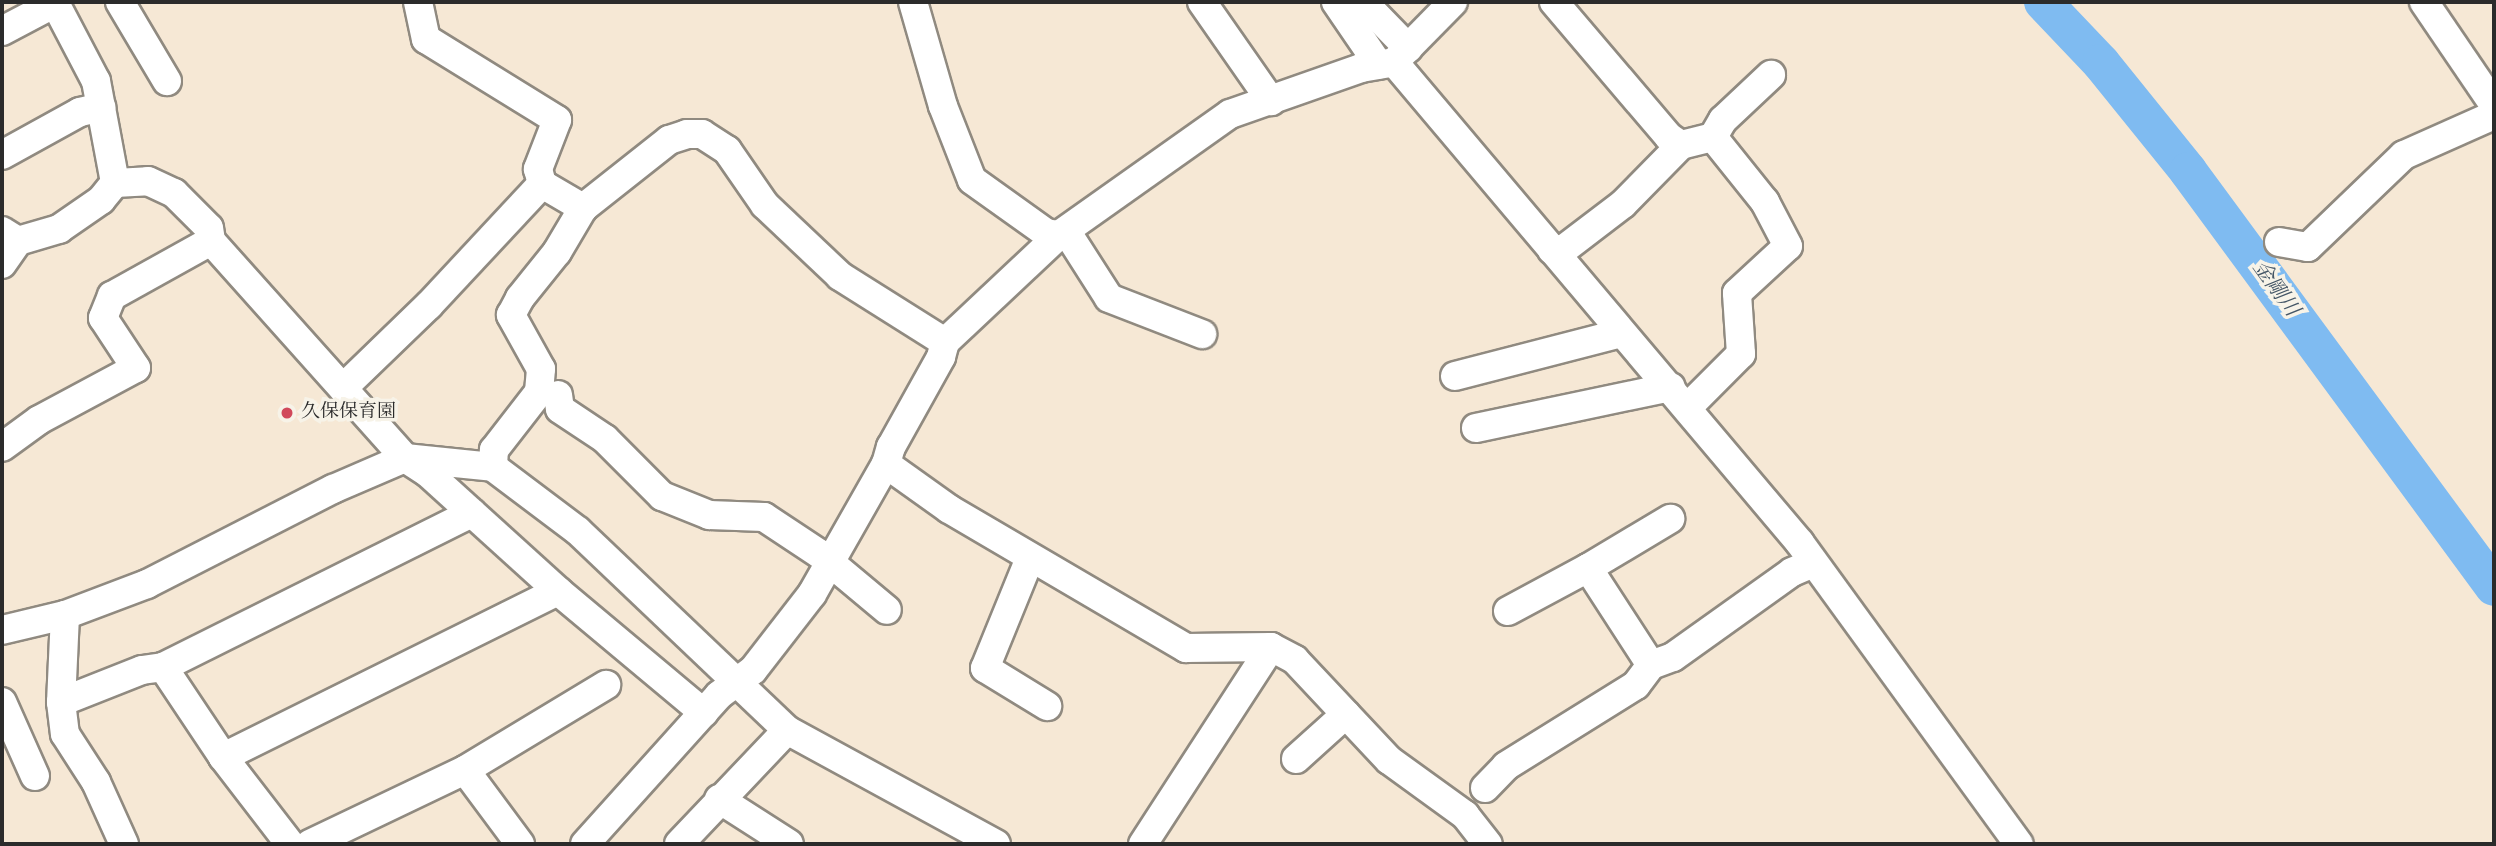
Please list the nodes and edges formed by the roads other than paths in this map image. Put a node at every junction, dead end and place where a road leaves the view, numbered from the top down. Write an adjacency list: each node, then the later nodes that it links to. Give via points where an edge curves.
1 (56, 2): 10 (street); 16 (street, via 96,81)
2 (120, 2): 13 (street)
3 (418, 2): 22 (street, via 426,38 557,120 538,169)
4 (913, 2): 24 (street, via 943,106 972,180 1046,233)
5 (1202, 2): 14 (street)
6 (1452, 2): 11 (street)
7 (1554, 2): 19 (street, via 1669,137)
8 (2424, 2): 15 (street)
9 (1343, 11): 11 (street)
10 (2, 31)
11 (1393, 58): 14 (street); 28 (street)
12 (1771, 75): 18 (street, via 1723,120)
13 (167, 81)
14 (1271, 101): 24 (street, via 1230,114)
15 (2494, 105)
16 (101, 107): 20 (street, via 80,112); 21 (street)
17 (2494, 115): 27 (street, via 2404,155 2308,247)
18 (1713, 137): 19 (street); 36 (street, via 1765,202 1787,246 1737,293 1741,355)
19 (1681, 145): 28 (street, via 1623,205 1564,249)
20 (2, 155)
21 (115, 183): 25 (street, via 101,200 60,229); 26 (street, via 148,181 174,193 209,228)
22 (542, 184): 23 (street); 34 (street, via 421,296)
23 (583, 208): 32 (street, via 669,140 702,134 727,150 765,205 840,276); 35 (street, via 511,315)
24 (1059, 234): 31 (street, via 1070,237 1109,298); 32 (street)
25 (10, 236): 29 (street)
26 (211, 241): 34 (street); 38 (street, via 112,296 103,318 136,368 38,420)
27 (2279, 242)
28 (1552, 250): 30 (street)
29 (2, 264)
30 (1621, 333): 33 (street); 36 (street)
31 (1202, 334)
32 (945, 342): 40 (street)
33 (1455, 376)
34 (343, 388): 39 (street)
35 (557, 388): 41 (street, via 495,450); 46 (street, via 560,409 605,439 662,496 709,515 764,517 820,554)
36 (1679, 397): 37 (street); 45 (street, via 1800,543)
37 (1476, 428)
38 (2, 447)
39 (405, 457): 41 (street); 42 (street); 51 (street, via 147,584)
40 (886, 464): 44 (street); 46 (street)
41 (493, 467): 56 (street, via 578,531)
42 (472, 513): 48 (street); 55 (street)
43 (1670, 519): 47 (street)
44 (1030, 558): 53 (street, via 1186,648); 60 (street, via 985,667)
45 (1811, 564): 54 (street, via 1792,572 1673,657); 81 (street)
46 (828, 565): 49 (street); 56 (street, via 812,594 753,670)
47 (1588, 568): 50 (street); 54 (street)
48 (558, 592): 61 (street); 65 (street)
49 (887, 610)
50 (1508, 611)
51 (65, 615): 52 (street); 59 (street)
52 (2, 630)
53 (1271, 647): 62 (street, via 1295,660); 79 (street)
54 (1651, 665): 69 (street, via 1636,685 1506,766)
55 (163, 667): 59 (street, via 142,670); 65 (street)
56 (737, 683): 61 (street); 63 (street)
57 (606, 685): 67 (street)
58 (2, 702): 64 (street)
59 (61, 702): 71 (street, via 65,734 96,782)
60 (1047, 706)
61 (704, 713): 75 (street)
62 (1346, 714): 66 (street); 80 (street, via 1389,760 1465,815)
63 (787, 730): 70 (street); 78 (street)
64 (10, 744): 68 (street)
65 (223, 757): 72 (street)
66 (1296, 759)
67 (465, 771): 73 (street); 74 (street)
68 (35, 776)
69 (1485, 788)
70 (719, 799): 76 (street); 77 (street)
71 (124, 844)
72 (290, 844)
73 (310, 844)
74 (519, 844)
75 (585, 844)
76 (679, 844)
77 (789, 844)
78 (996, 844)
79 (1143, 844)
80 (1488, 844)
81 (2019, 844)

